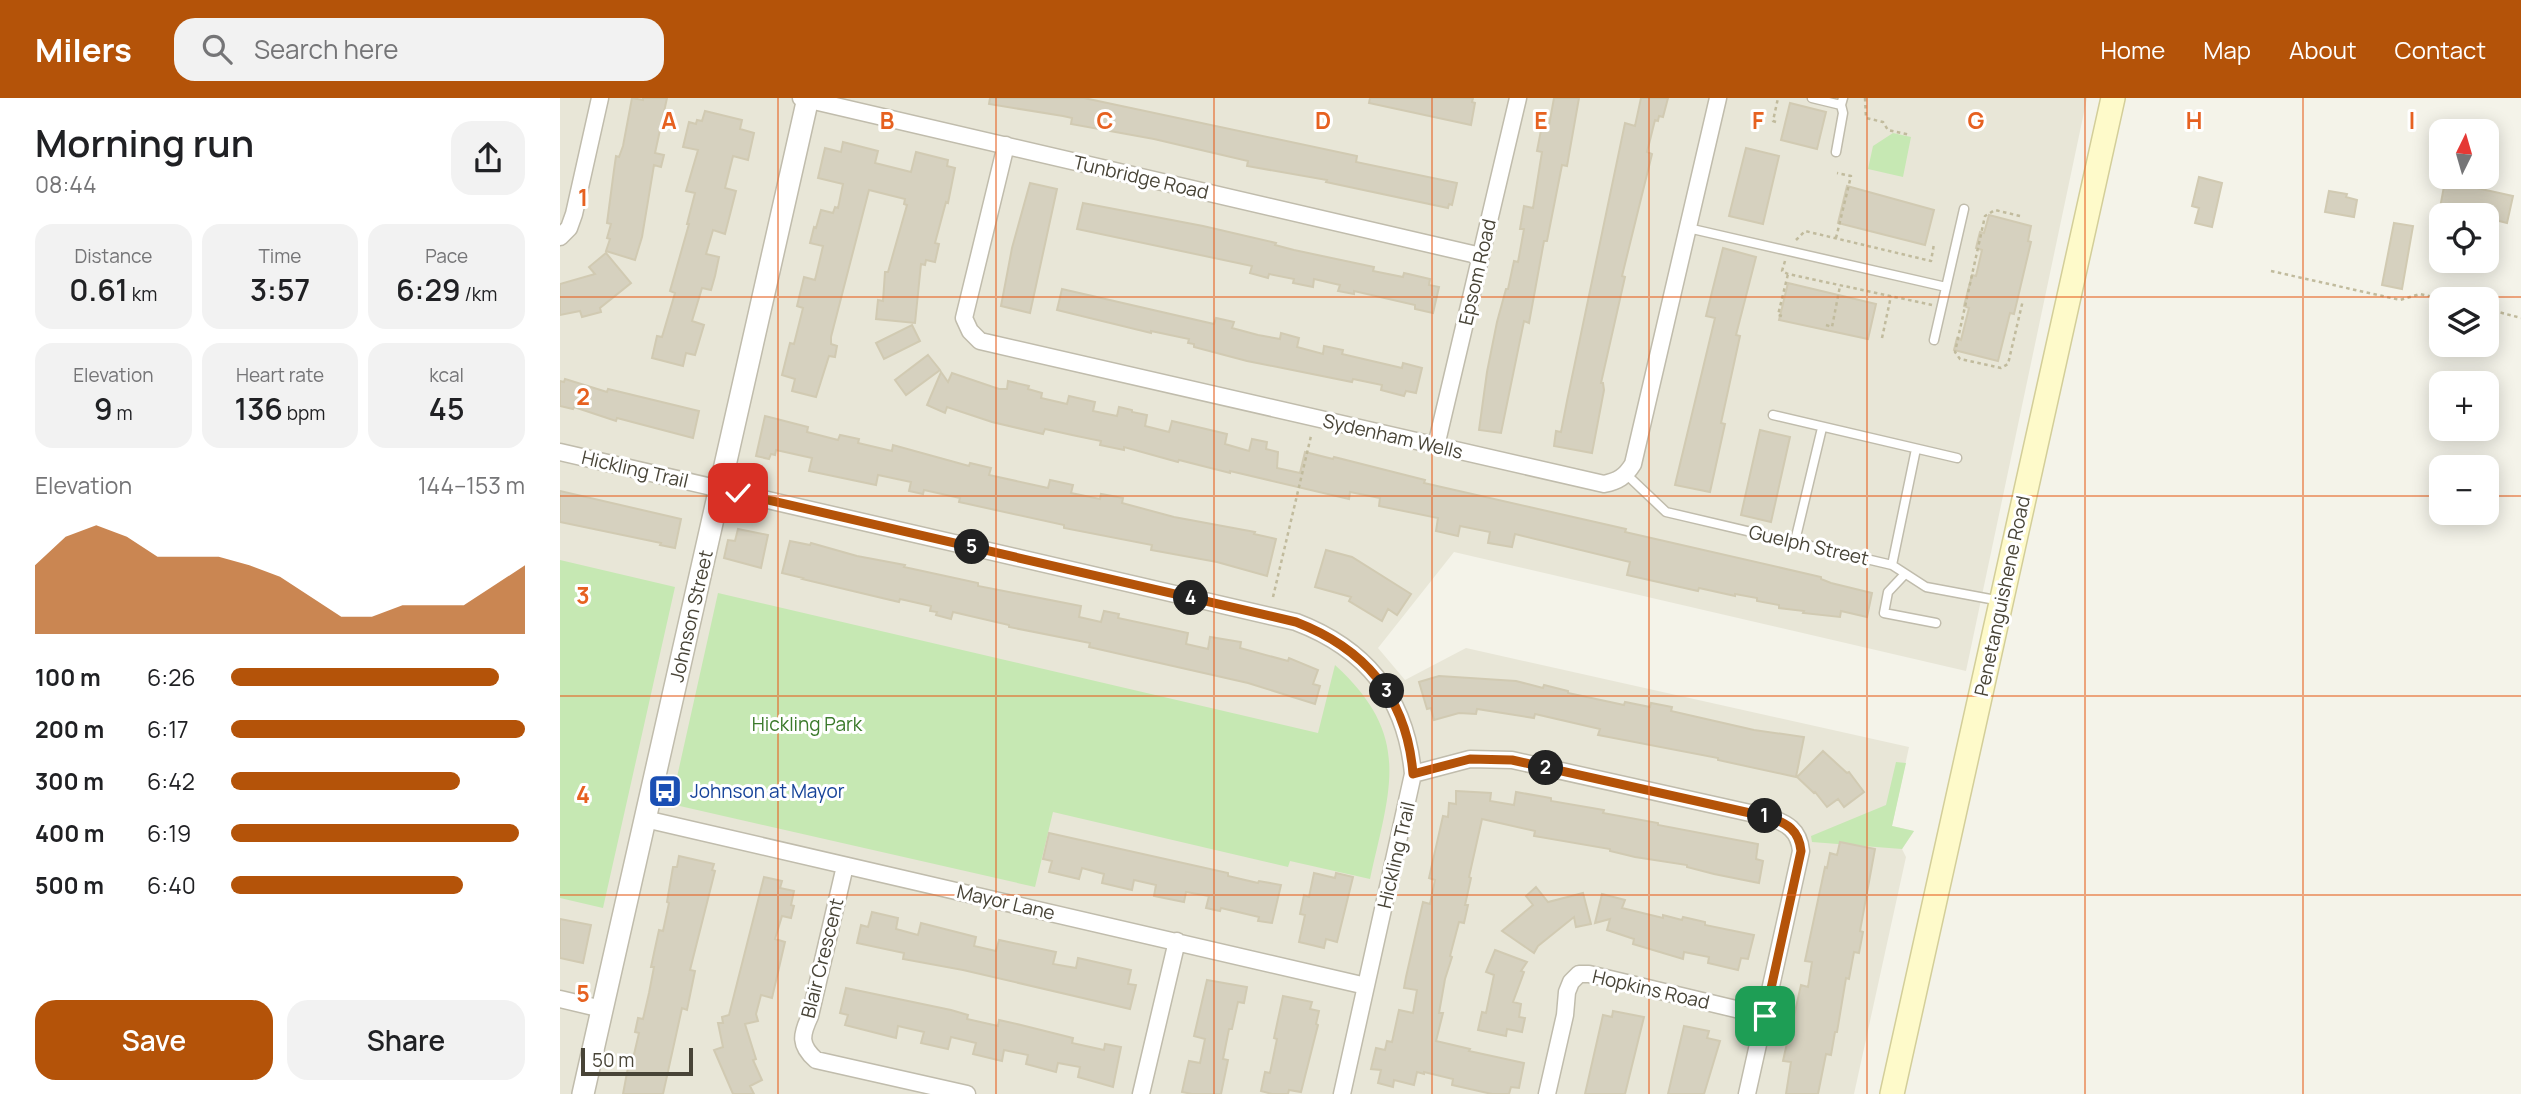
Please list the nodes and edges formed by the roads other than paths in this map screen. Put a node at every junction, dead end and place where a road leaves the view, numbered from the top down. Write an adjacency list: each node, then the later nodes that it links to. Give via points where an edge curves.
1 (600, 98): 12 (street, via 569,228)
2 (1518, 98): 13 (street, Epsom Road)
3 (1718, 98): 11 (street)
4 (1812, 98): 7 (lane)
5 (2113, 98): 27 (main road, Penetanguishene Road)
6 (805, 99): 8 (street, Tunbridge Road); 23 (street, Johnson Street)
7 (1842, 102): 9 (lane)
8 (1006, 145): 13 (street, Tunbridge Road); 18 (street, Sydenham Wells, via 964,318 980,341)
9 (1836, 152)
10 (1964, 209): 14 (lane)
11 (1688, 228): 14 (lane); 22 (street, via 1637,452)
12 (560, 237)
13 (1481, 256): 18 (street, Epsom Road)
14 (1946, 287): 15 (lane)
15 (1934, 340)
16 (1773, 415): 17 (lane)
17 (1822, 428): 19 (lane); 24 (lane)
18 (1436, 446): 22 (street, Sydenham Wells, via 1604,484)
19 (1916, 449): 21 (lane); 25 (lane)
20 (560, 452): 23 (street, Hickling Trail)
21 (1957, 458)
22 (1627, 475): 24 (lane, Guelph Street, via 1666,512)
23 (719, 489): 29 (street, Hickling Trail, via 1296,622 1324,633 1368,666 1384,687 1406,732); 30 (street, Johnson Street)
24 (1795, 541): 25 (lane, Guelph Street)
25 (1892, 565): 26 (lane, Guelph Street)
26 (1905, 574): 27 (lane, Guelph Street, via 1926,587); 28 (lane, via 1888,592 1884,613)
27 (2001, 601): 43 (main road, Penetanguishene Road)
28 (1936, 623)
29 (1413, 774): 33 (street, Hickling Trail); 36 (street, via 1470,759 1512,760 1787,824 1800,841 1801,851)
30 (645, 819): 31 (street, Mayor Lane); 35 (street, Johnson Street)
31 (845, 866): 32 (street, Mayor Lane); 38 (street, Blair Crescent, via 804,1027 806,1051 816,1060)
32 (1177, 941): 33 (street, Mayor Lane); 39 (street)
33 (1366, 986): 40 (street, Hickling Trail)
34 (560, 999): 35 (street)
35 (602, 1009): 37 (street, Johnson Street)
36 (1765, 1016): 41 (street, Hopkins Road, via 1579,974 1567,992); 42 (street)
37 (583, 1094)
38 (967, 1094)
39 (1142, 1094)
40 (1342, 1094)
41 (1547, 1094)
42 (1747, 1094)
43 (1892, 1094)

